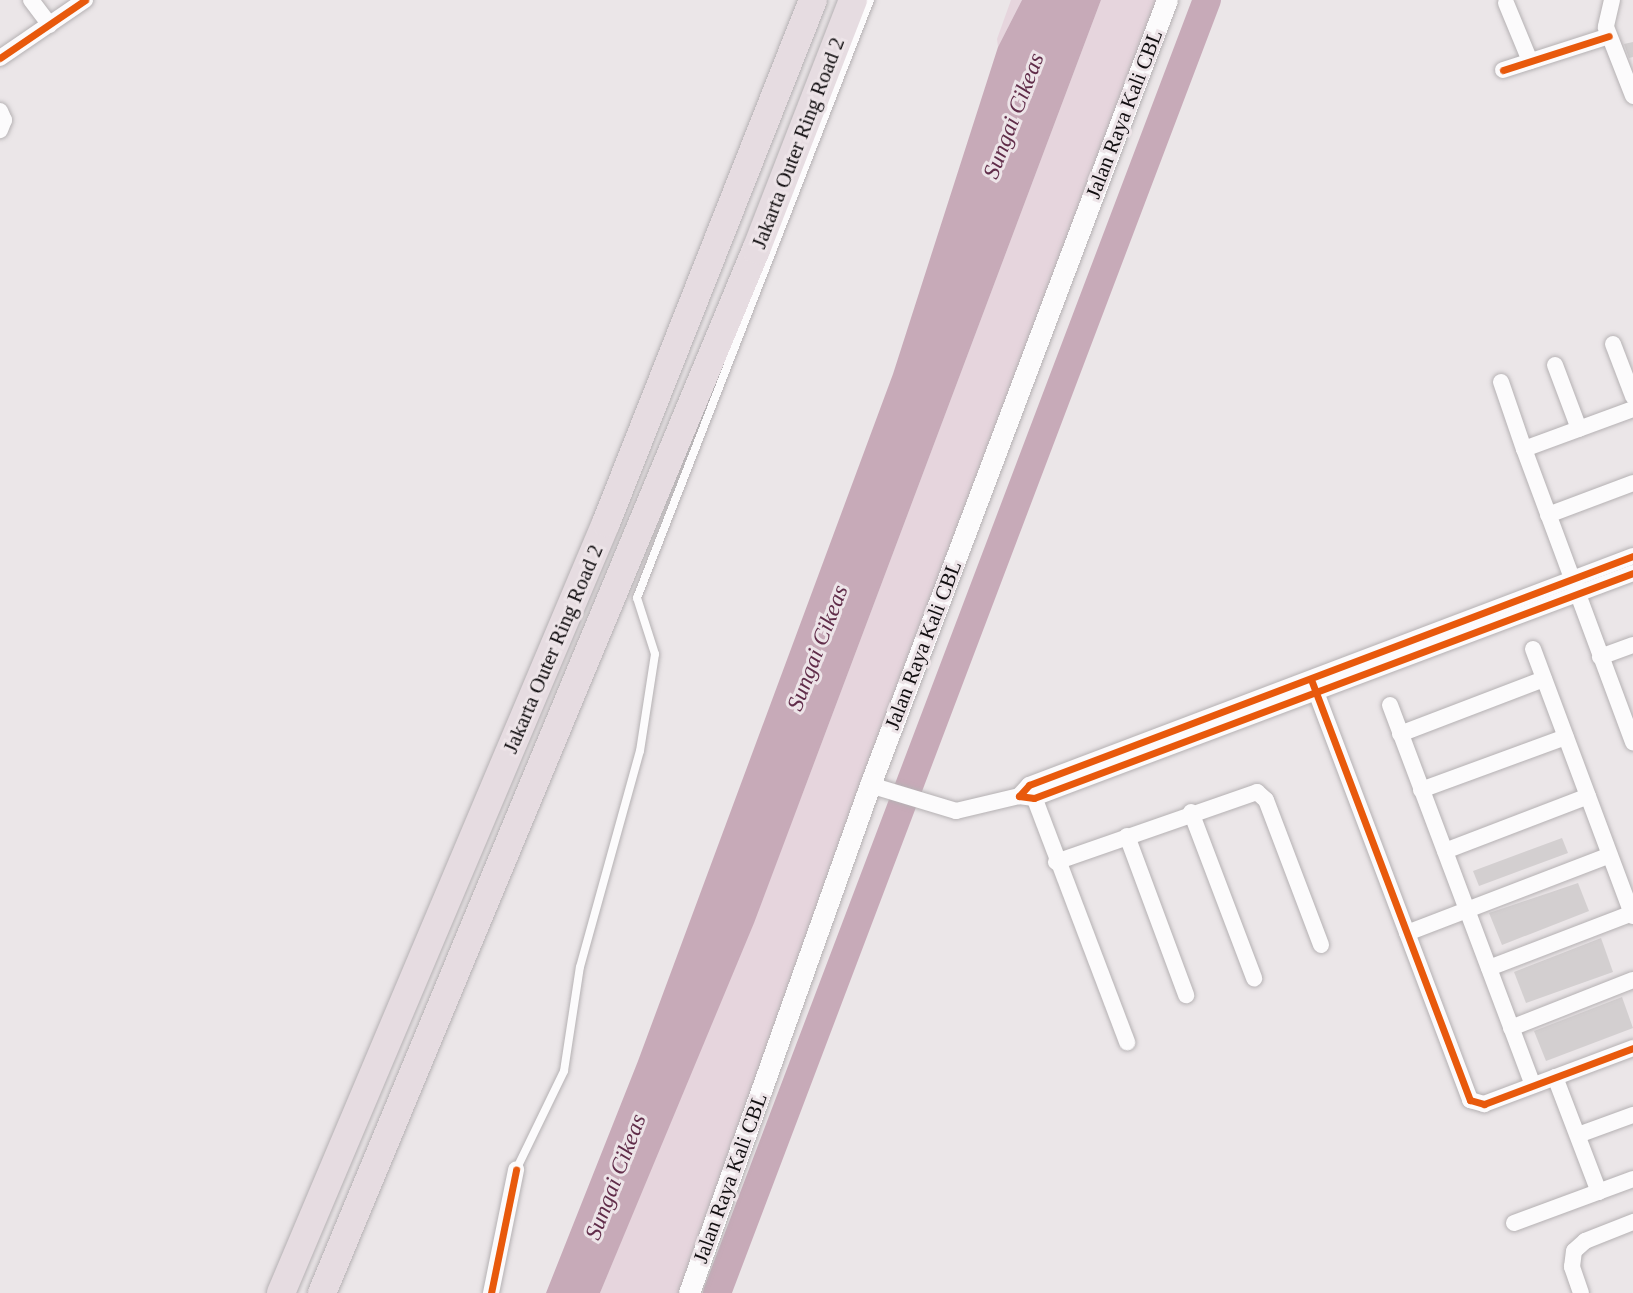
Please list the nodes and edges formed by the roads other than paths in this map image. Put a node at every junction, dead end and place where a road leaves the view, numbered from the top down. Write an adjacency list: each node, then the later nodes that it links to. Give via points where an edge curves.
1 (31, 0): 9 (street)
2 (85, 0): 9 (street)
3 (813, 0): 67 (highway, Jakarta Outer Ring Road 2, via 606,523)
4 (853, 0): 68 (highway, Jakarta Outer Ring Road 2, via 751,263)
5 (870, 0): 62 (lane, via 637,598 656,670 640,751 580,967 564,1071)
6 (1167, 0): 38 (main road, Jalan Raya Kali CBL)
7 (1612, 0): 10 (street, via 1606,27)
8 (1506, 3): 12 (street)
9 (50, 25): 11 (street)
10 (1609, 36): 12 (street); 14 (street)
11 (0, 58)
12 (1530, 61): 13 (street)
13 (1503, 70)
14 (1633, 96)
15 (0, 111): 16 (street, via 5,120)
16 (0, 130)
17 (1613, 344): 20 (street)
18 (1555, 365): 22 (street)
19 (1501, 382): 23 (street)
20 (1633, 396)
21 (1633, 409): 22 (street)
22 (1579, 429): 23 (street)
23 (1524, 449): 25 (street)
24 (1633, 483): 25 (street)
25 (1548, 515): 28 (street)
26 (1633, 556): 28 (street)
27 (1633, 573): 28 (street)
28 (1574, 587): 31 (street); 33 (street)
29 (1633, 645): 31 (street)
30 (1533, 649): 32 (street)
31 (1600, 657): 37 (street)
32 (1544, 679): 35 (street); 36 (street)
33 (1314, 685): 40 (street); 49 (street)
34 (1390, 705): 35 (street)
35 (1400, 734): 39 (street)
36 (1566, 737): 39 (street); 41 (street)
37 (1633, 742)
38 (870, 785): 40 (street, via 956,811); 70 (main road, Jalan Raya Kali CBL)
39 (1421, 790): 44 (street)
40 (1027, 793): 46 (street)
41 (1588, 796): 44 (street); 45 (street)
42 (1191, 812): 43 (street); 50 (street, via 1244,793 1262,795); 52 (street)
43 (1127, 836): 46 (street); 54 (street)
44 (1444, 851): 47 (street)
45 (1610, 855): 47 (street); 48 (street)
46 (1056, 862): 56 (street)
47 (1467, 910): 49 (street); 51 (street)
48 (1632, 915): 51 (street)
49 (1407, 933): 59 (street, via 1470,1100 1484,1104)
50 (1321, 946)
51 (1489, 968): 55 (street)
52 (1254, 978)
53 (1633, 980): 55 (street)
54 (1186, 995)
55 (1511, 1028): 59 (street)
56 (1127, 1042)
57 (1633, 1048): 58 (street)
58 (1555, 1077): 59 (street); 61 (street)
59 (1533, 1085)
60 (1633, 1115): 61 (street)
61 (1577, 1135): 64 (street)
62 (516, 1170): 69 (street)
63 (1633, 1179): 64 (street)
64 (1599, 1192): 65 (street)
65 (1514, 1223)
66 (1632, 1226): 71 (street, via 1585,1241 1574,1251 1572,1267)
67 (282, 1293)
68 (323, 1293)
69 (491, 1293)
70 (690, 1293)
71 (1581, 1293)

